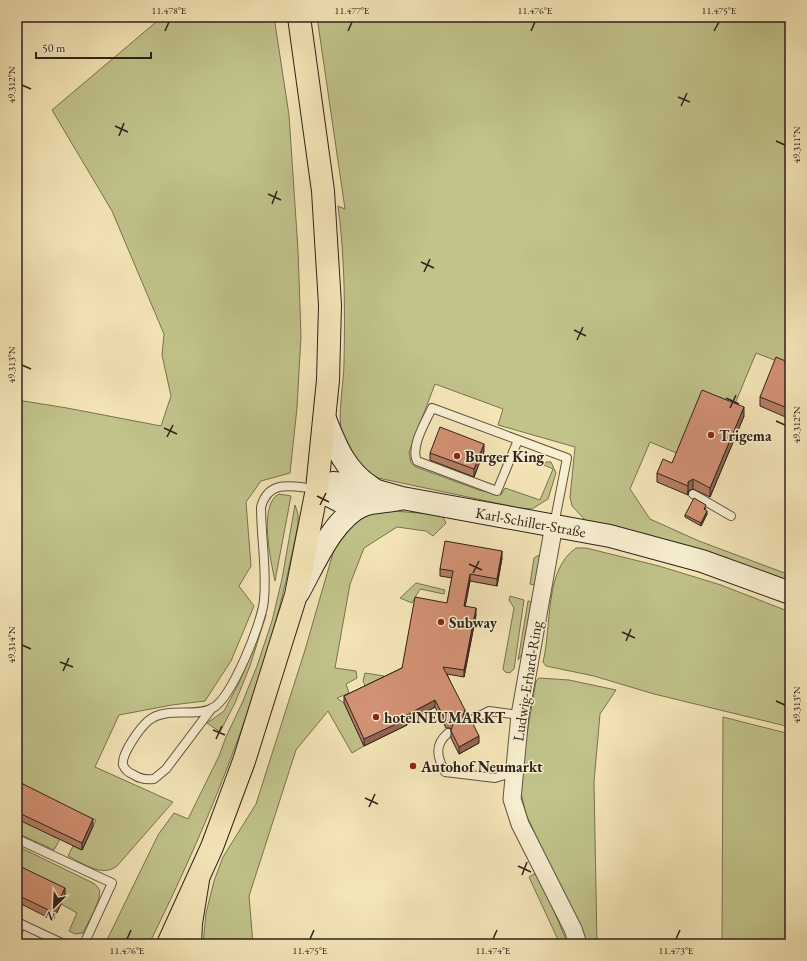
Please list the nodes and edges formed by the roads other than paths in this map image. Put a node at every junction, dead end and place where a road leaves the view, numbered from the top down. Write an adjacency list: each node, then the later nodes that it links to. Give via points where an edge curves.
1 (299, 17): 2 (main road, via 313,108 328,255 330,341)
2 (325, 419): 4 (main road); 6 (street, via 339,452 348,467 361,480)
3 (518, 440): 3 (lane, via 432,408 414,449 417,460 497,491); 8 (lane, via 567,458)
4 (317, 488): 6 (street, via 340,501); 10 (main road); 11 (lane, via 281,486 268,492 263,498 260,507 264,602 260,619 238,674)
5 (693, 494): 7 (lane)
6 (370, 498): 8 (street, Karl-Schiller-Straße, via 402,498); 10 (street, via 334,530)
7 (731, 516)
8 (554, 525): 9 (street, Karl-Schiller-Straße, via 658,548 717,566); 12 (street, Ludwig-Erhard-Ring)
9 (790, 593)
10 (296, 595): 17 (main road, via 244,761)
11 (212, 708): 11 (lane, via 166,769 154,779 140,778 125,769 124,757 149,721 167,714)
12 (520, 715): 13 (lane, via 489,711); 15 (street, Ludwig-Erhard-Ring)
13 (468, 722)
14 (448, 733): 15 (lane, via 437,748 439,761 445,772 496,778)
15 (514, 772): 24 (street, Ludwig-Erhard-Ring, via 512,799 515,812)
16 (17, 839): 21 (lane, via 112,883)
17 (198, 880): 22 (main road); 23 (main road)
18 (19, 923): 19 (lane); 20 (lane)
19 (17, 934)
20 (64, 944)
21 (84, 944)
22 (168, 944)
23 (190, 944)
24 (578, 944)

